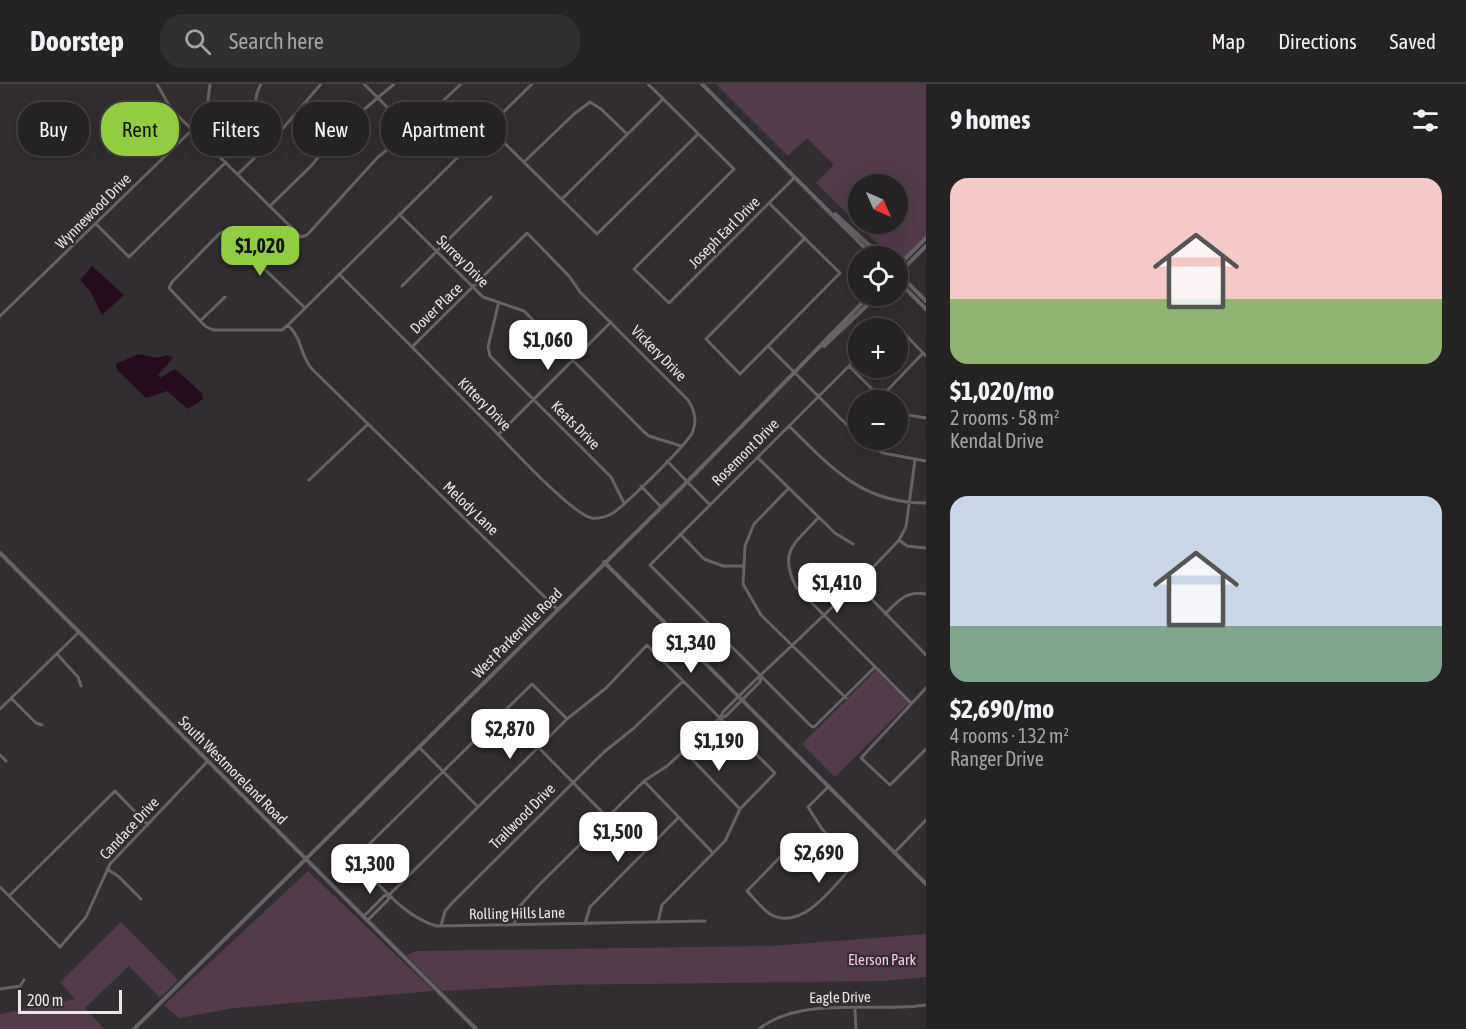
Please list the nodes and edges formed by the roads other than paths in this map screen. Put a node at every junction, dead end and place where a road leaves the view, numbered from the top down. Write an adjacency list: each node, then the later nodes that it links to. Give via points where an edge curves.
1 (157, 84): 18 (street, via 171,109)
2 (210, 84): 13 (street, Wynnewood Drive)
3 (261, 84): 14 (street)
4 (321, 84): 20 (street)
5 (364, 84): 11 (street)
6 (394, 84): 11 (street)
7 (461, 84): 16 (street)
8 (532, 84): 17 (street)
9 (648, 84): 12 (street)
10 (702, 84): 31 (main road)
11 (378, 99): 15 (street); 36 (street, via 341,129 312,165)
12 (663, 99): 21 (street); 22 (street)
13 (208, 102)
14 (256, 102)
15 (381, 102)
16 (442, 102)
17 (506, 109)
18 (191, 127)
19 (191, 131): 38 (street, Wynnewood Drive)
20 (281, 131)
21 (628, 134): 29 (street, via 590,102); 33 (street)
22 (698, 134): 33 (street, via 597,234); 35 (street, Joseph Earl Drive, via 734,169 634,269 669,303)
23 (506, 144): 29 (street)
24 (381, 155): 36 (street, via 307,235 301,237)
25 (220, 156): 28 (street)
26 (257, 156): 30 (street)
27 (458, 156): 37 (street)
28 (226, 162): 30 (street); 38 (street, via 129,258)
29 (524, 162): 33 (street)
30 (238, 174): 36 (street)
31 (796, 177): 34 (main road); 35 (street, Joseph Earl Drive)
32 (491, 197): 45 (street)
33 (561, 199)
34 (819, 199): 42 (main road); 43 (main road)
35 (769, 204): 40 (street)
36 (270, 206)
37 (399, 214): 45 (street, Surrey Drive); 48 (street)
38 (96, 224): 60 (street, Wynnewood Drive)
39 (527, 233): 51 (street, Dover Place); 62 (street, Vickery Drive)
40 (805, 238): 65 (street, via 840,273); 65 (street, via 706,339 740,374)
41 (926, 238): 46 (main road)
42 (864, 246)
43 (870, 246)
44 (926, 246): 47 (main road)
45 (437, 251): 50 (street); 51 (street, Surrey Drive)
46 (908, 256)
47 (908, 264)
48 (339, 274): 58 (street); 66 (street, Kittery Drive)
49 (908, 284): 54 (main road)
50 (402, 286)
51 (473, 288): 55 (street, Surrey Drive); 66 (street, Dover Place)
52 (908, 291): 59 (main road)
53 (225, 297): 61 (street)
54 (926, 301)
55 (498, 304): 69 (street, Surrey Drive, via 524,311); 76 (street, Keats Drive, via 488,352)
56 (860, 306): 67 (main road, West Parkerville Road)
57 (866, 306): 67 (main road, West Parkerville Road)
58 (305, 308): 61 (street, via 225,231 169,288); 63 (street)
59 (926, 309)
60 (0, 316)
61 (200, 321): 63 (street, via 213,330 274,332)
62 (611, 322): 69 (street); 83 (street, Vickery Drive, via 692,406 693,432)
63 (288, 325): 79 (street, Melody Lane, via 301,340 308,364)
64 (908, 337): 68 (street)
65 (768, 346): 71 (street)
66 (412, 347): 82 (street, Kittery Drive)
67 (814, 354): 71 (main road, West Parkerville Road)
68 (925, 354): 74 (street)
69 (573, 361): 76 (street); 83 (street, Surrey Drive, via 649,436)
70 (848, 367): 75 (street, Rosemont Drive)
71 (796, 372): 75 (street); 90 (main road, West Parkerville Road)
72 (861, 378): 73 (street)
73 (872, 390)
74 (890, 390)
75 (819, 396): 80 (street, Rosemont Drive); 81 (street)
76 (534, 400): 82 (street); 93 (street, Keats Drive, via 611,477)
77 (908, 415): 78 (street)
78 (926, 418)
79 (367, 424): 89 (street); 108 (street, Melody Lane)
80 (789, 426): 85 (street, Rosemont Drive); 94 (street, via 841,476 880,497)
81 (848, 426)
82 (499, 434): 93 (street, Kittery Drive, via 575,511 589,518 601,518)
83 (681, 446): 88 (street, Vickery Drive)
84 (879, 450): 86 (street)
85 (758, 459): 92 (street); 96 (street, Rosemont Drive)
86 (915, 460): 87 (street); 94 (street)
87 (926, 460)
88 (667, 461): 90 (street); 91 (street, Vickery Drive)
89 (309, 480)
90 (687, 482): 96 (street); 97 (main road, West Parkerville Road)
91 (641, 486): 93 (street, Kittery Drive); 97 (street)
92 (788, 489): 98 (street); 105 (street, via 754,524 745,546)
93 (624, 503)
94 (910, 503): 95 (street); 100 (street, via 906,527)
95 (926, 503)
96 (710, 505): 99 (street, Rosemont Drive)
97 (662, 507): 104 (main road, West Parkerville Road)
98 (819, 517): 101 (street); 110 (street, via 789,550 787,568 796,587)
99 (680, 534): 105 (street, via 704,559 723,566); 116 (street, Rosemont Drive, via 650,565)
100 (899, 540): 102 (street, via 907,546); 106 (street)
101 (853, 544)
102 (926, 548)
103 (0, 553): 111 (main road, South Westmoreland Road)
104 (604, 562): 108 (main road, West Parkerville Road); 121 (main road)
105 (743, 566): 112 (street, via 743,584 754,605)
106 (856, 583): 109 (street); 110 (street)
107 (926, 594): 109 (street, via 906,595)
108 (557, 609): 128 (main road, West Parkerville Road)
109 (885, 614): 114 (street)
110 (824, 616): 112 (street); 115 (street)
111 (78, 633): 113 (street); 134 (main road, South Westmoreland Road)
112 (793, 646): 116 (street); 122 (street)
113 (57, 654): 118 (street); 120 (street)
114 (926, 655)
115 (875, 667): 122 (street); 123 (street)
116 (761, 677): 121 (street); 122 (street, via 814,727)
117 (683, 681): 125 (street); 126 (street, via 647,645 606,688); 137 (street, Trailwood Drive)
118 (81, 686)
119 (926, 688): 123 (street)
120 (11, 698): 124 (street); 127 (street)
121 (740, 698): 125 (street); 138 (main road)
122 (846, 698)
123 (911, 703): 130 (street, via 861,758 890,785)
124 (0, 709)
125 (720, 718): 131 (street); 140 (street, via 775,773)
126 (567, 719): 129 (street); 135 (street, via 532,684)
127 (42, 725)
128 (418, 747): 135 (street); 148 (main road, West Parkerville Road)
129 (538, 747): 137 (street); 139 (street)
130 (926, 749)
131 (684, 751): 136 (street); 140 (street)
132 (0, 755): 133 (street)
133 (6, 761)
134 (207, 762): 144 (street, Candace Drive); 148 (main road, South Westmoreland Road)
135 (443, 771): 139 (street); 152 (street, Rolling Hills Lane, via 354,859)
136 (644, 782): 141 (street); 142 (street)
137 (573, 783): 142 (street); 160 (street, Trailwood Drive, via 453,902 445,911)
138 (829, 786): 145 (street, via 808,807 822,829 855,863 808,910 787,918 767,912 747,891); 146 (main road)
139 (478, 807): 152 (street)
140 (740, 809): 147 (street, via 725,841)
141 (679, 817): 147 (street); 158 (street, via 590,907)
142 (608, 818): 159 (street, via 518,908)
143 (926, 820): 146 (street)
144 (148, 825): 149 (street, Candace Drive); 153 (street, via 115,791)
145 (788, 849)
146 (895, 852): 150 (main road)
147 (713, 853): 157 (street, via 662,905)
148 (305, 859): 155 (main road, South Westmoreland Road); 165 (main road, West Parkerville Road)
149 (106, 869): 153 (street, Candace Drive, via 86,917 60,947); 154 (street)
150 (926, 884)
151 (0, 886): 153 (street)
152 (390, 894): 155 (street); 160 (street, Rolling Hills Lane, via 420,921)
153 (9, 896)
154 (141, 899)
155 (365, 919): 166 (main road, South Westmoreland Road)
156 (705, 921): 157 (street, Rolling Hills Lane)
157 (658, 922): 158 (street, Rolling Hills Lane)
158 (585, 924): 159 (street, Rolling Hills Lane)
159 (514, 925): 160 (street, Rolling Hills Lane)
160 (441, 926)
161 (24, 980): 162 (street, via 20,986)
162 (0, 990)
163 (926, 1005): 164 (street, Eagle Drive)
164 (855, 1009): 167 (street, Eagle Drive, via 800,1010 775,1017); 168 (street)
165 (134, 1029)
166 (476, 1029)
167 (759, 1029)
168 (856, 1029)

